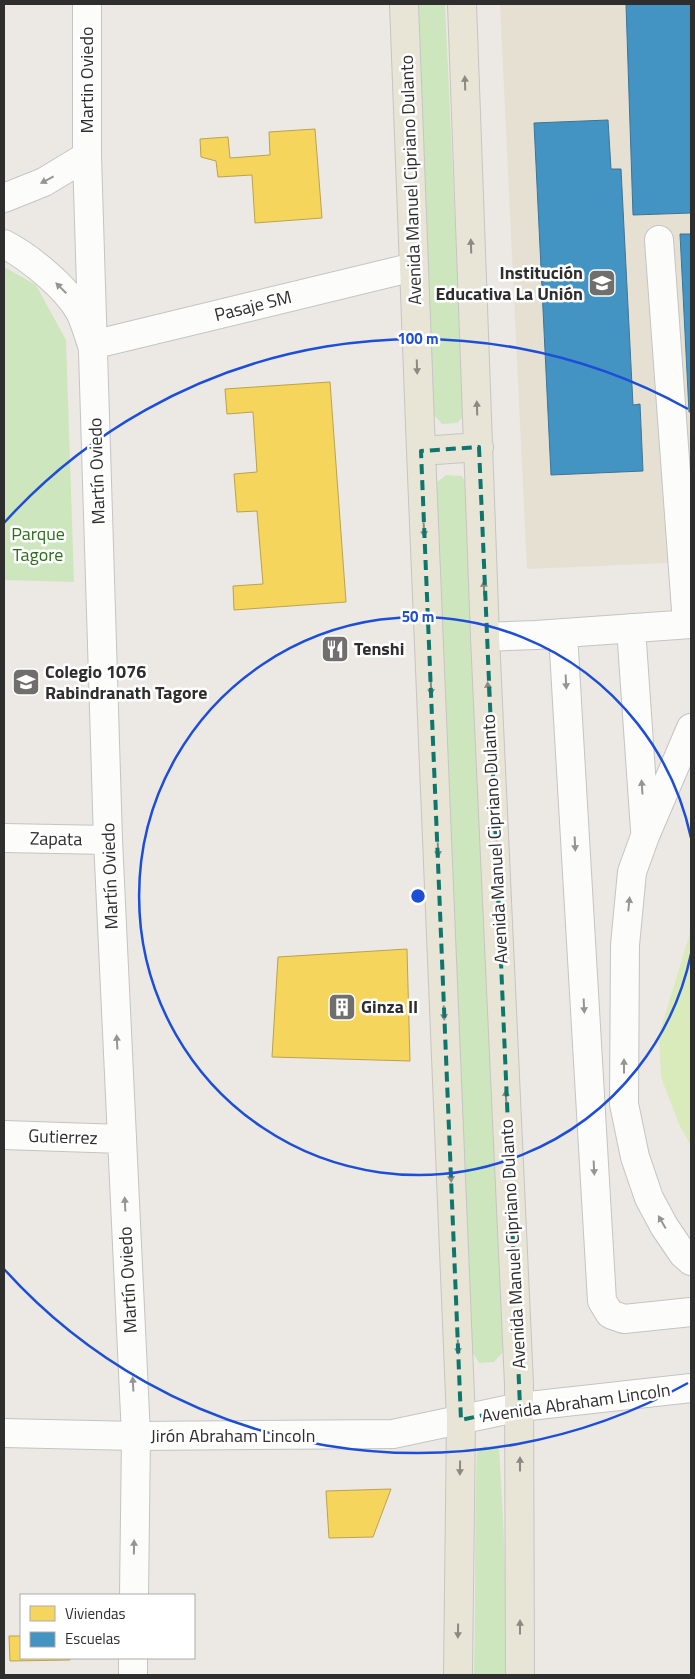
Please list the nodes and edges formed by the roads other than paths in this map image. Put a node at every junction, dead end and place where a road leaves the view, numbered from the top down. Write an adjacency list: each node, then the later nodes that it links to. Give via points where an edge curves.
1 (87, 4): 4 (street, Martin Oviedo)
2 (404, 4): 8 (main road, Avenida Manuel Cipriano Dulanto)
3 (462, 4): 11 (main road, Avenida Manuel Cipriano Dulanto, one-way to 3)
4 (87, 156): 5 (street, one-way to 5, via 44,182); 9 (street, Martín Oviedo)
5 (4, 198)
6 (658, 240): 10 (street)
7 (4, 244): 9 (street, one-way to 7, via 80,312 65,291 37,266)
8 (414, 267): 9 (street, Pasaje SM); 12 (main road, Avenida Manuel Cipriano Dulanto, one-way to 12)
9 (92, 345): 20 (street, Martín Oviedo)
10 (682, 416): 13 (street)
11 (479, 448): 12 (main road); 16 (main road, Avenida Manuel Cipriano Dulanto, one-way to 11)
12 (421, 451): 27 (main road, Avenida Manuel Cipriano Dulanto, one-way to 27)
13 (689, 624): 14 (street)
14 (631, 628): 15 (street); 18 (street, one-way to 14)
15 (563, 633): 16 (street); 24 (street, one-way to 24, via 602,1302 610,1314 624,1319)
16 (486, 636): 26 (main road, Avenida Manuel Cipriano Dulanto, one-way to 16)
17 (691, 728): 18 (street)
18 (645, 836): 23 (street, one-way to 18, via 664,1226 649,1198 635,1158 624,1104 625,945 632,872)
19 (4, 838): 20 (street, Zapata)
20 (108, 840): 22 (street, Martín Oviedo, one-way to 20)
21 (4, 1134): 22 (street, Gutierrez)
22 (122, 1139): 29 (street, Martín Oviedo, one-way to 22)
23 (691, 1261)
24 (691, 1312)
25 (691, 1388): 26 (street, Avenida Abraham Lincoln)
26 (520, 1408): 27 (street, Avenida Abraham Lincoln); 34 (main road, Avenida Manuel Cipriano Dulanto, one-way to 26)
27 (461, 1420): 29 (street, Jirón Abraham Lincoln, via 393,1434); 33 (main road, Avenida Manuel Cipriano Dulanto, one-way to 33)
28 (4, 1433): 29 (street, Jirón Abraham Lincoln)
29 (136, 1436): 30 (street, Martín Oviedo, one-way to 29)
30 (134, 1594)
31 (133, 1659): 32 (street)
32 (132, 1675)
33 (458, 1675)
34 (520, 1675)

